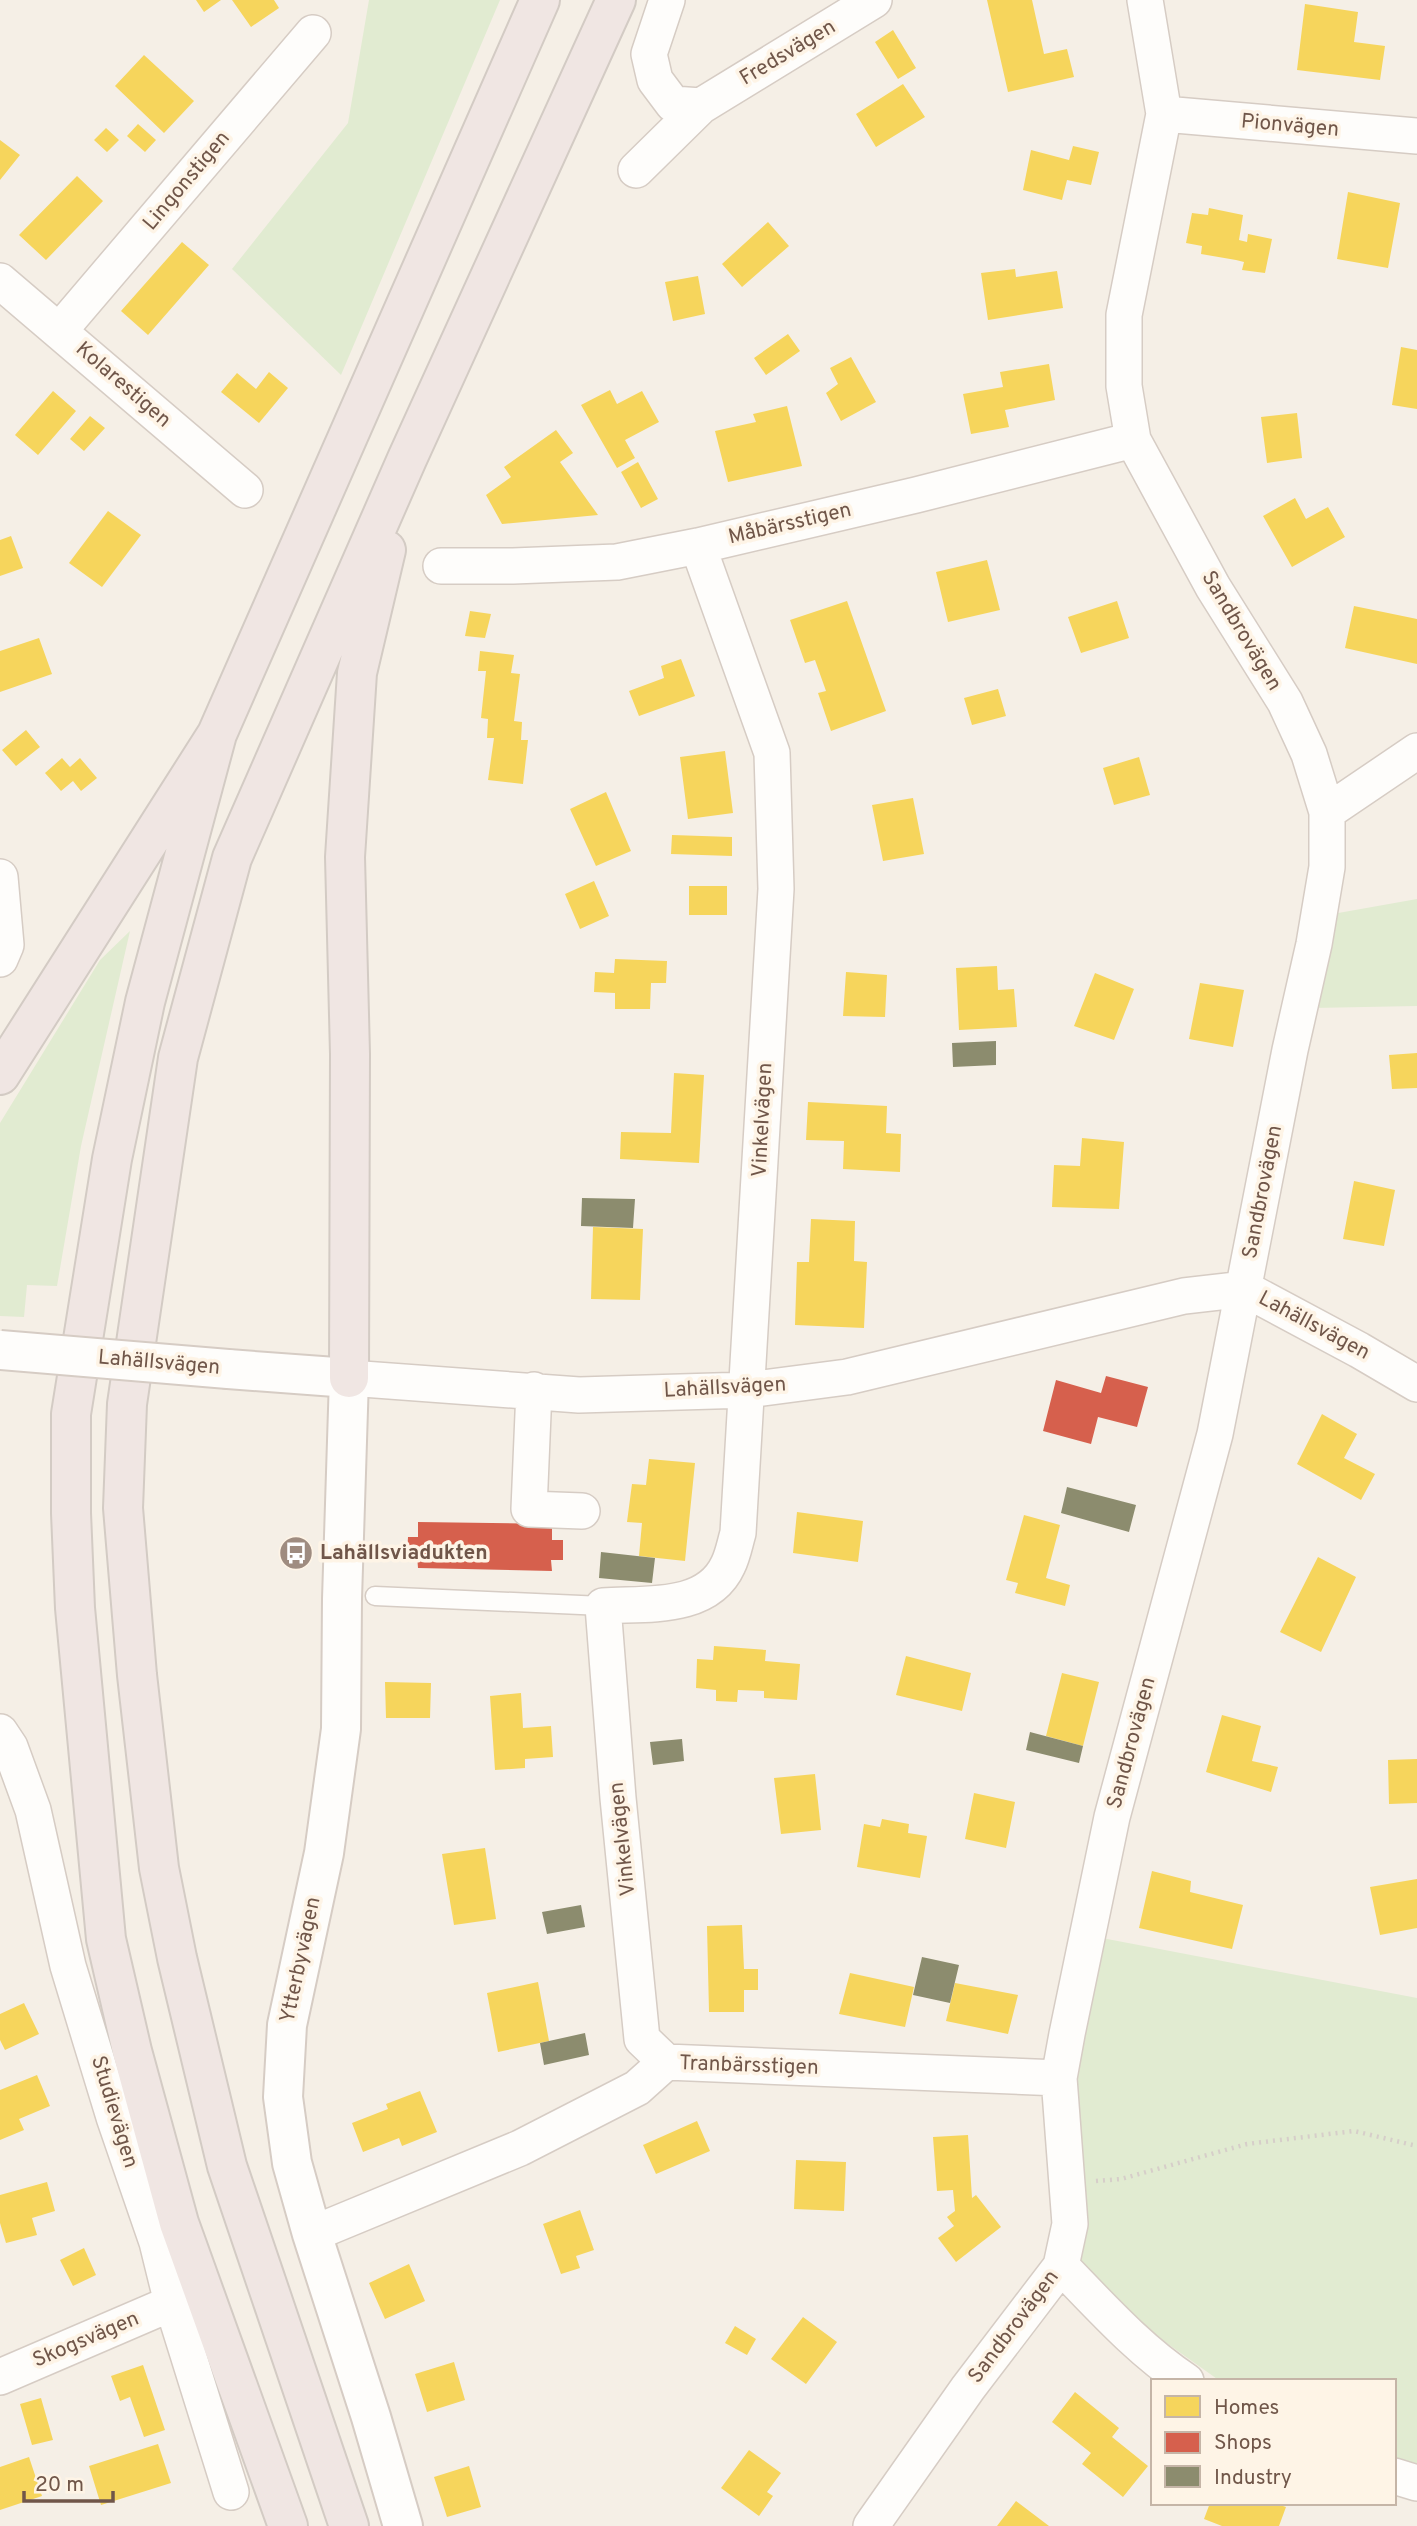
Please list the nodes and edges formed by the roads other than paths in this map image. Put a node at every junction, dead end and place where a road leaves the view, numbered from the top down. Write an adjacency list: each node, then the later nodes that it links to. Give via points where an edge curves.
1 (540, 0): 18 (highway)
2 (615, 0): 14 (highway)
3 (667, 0): 7 (street, via 649,54 655,80 673,104)
4 (874, 0): 7 (street, Fredsvägen)
5 (1145, 0): 8 (street, Sandbrovägen)
6 (313, 33): 12 (street, Lingonstigen)
7 (701, 106): 10 (street, Fredsvägen)
8 (1164, 114): 9 (street, Pionvägen); 13 (street, Sandbrovägen, via 1124,315 1124,386)
9 (1417, 136)
10 (636, 170)
11 (0, 281): 12 (street, Kolarestigen)
12 (60, 330): 15 (street, Kolarestigen)
13 (1133, 440): 16 (street, Måbärsstigen); 20 (street, Sandbrovägen, via 1213,587 1285,702 1309,754)
14 (407, 459): 26 (highway, via 357,673 345,857); 45 (highway, via 232,858 178,1058 127,1404 123,1508 159,1868 177,1958 227,2166)
15 (245, 490)
16 (698, 546): 17 (street, Måbärsstigen, via 617,562); 29 (street, Vinkelvägen, via 772,753 776,889)
17 (441, 566)
18 (216, 734): 23 (highway); 44 (highway, via 145,1002 112,1159 71,1414 71,1513 75,1608 106,1939 179,2223)
19 (1417, 751): 20 (street)
20 (1327, 811): 24 (street, Sandbrovägen, via 1327,867)
21 (0, 877): 22 (street)
22 (3, 952)
23 (0, 1075)
24 (1245, 1289): 27 (street, Lahällsvägen); 29 (street, Lahällsvägen, via 1184,1296 847,1377); 35 (street, Sandbrovägen, via 1215,1434 1112,1817)
25 (0, 1350): 26 (street, Lahällsvägen, bridge)
26 (349, 1378): 28 (street, Lahällsvägen); 36 (street, Ytterbyvägen, via 341,1729 324,1853 287,2025 284,2062 283,2097 292,2163)
27 (1417, 1384)
28 (534, 1390): 29 (street, Lahällsvägen, via 579,1395); 30 (street, via 530,1509)
29 (748, 1390): 32 (street, Vinkelvägen, via 738,1533 728,1566 707,1591 686,1600)
30 (582, 1511)
31 (375, 1595): 32 (lane, Vinkelvägen)
32 (603, 1606): 34 (street, Vinkelvägen, via 642,2039)
33 (0, 1732): 38 (street, Studievägen, via 33,1811 68,1966 157,2242)
34 (666, 2063): 35 (street, Tranbärsstigen); 36 (street, Tranbärsstigen, via 637,2088 520,2148)
35 (1059, 2078): 37 (street, Sandbrovägen, via 1070,2224)
36 (312, 2234): 46 (street, Ytterbyvägen)
37 (1061, 2266): 40 (street); 47 (street, Sandbrovägen)
38 (172, 2303): 39 (street, Skogsvägen); 43 (street, Studievägen)
39 (0, 2377)
40 (1183, 2379)
41 (1396, 2477): 42 (street)
42 (1417, 2483)
43 (231, 2492)
44 (288, 2526)
45 (349, 2526)
46 (403, 2526)
47 (870, 2526)

